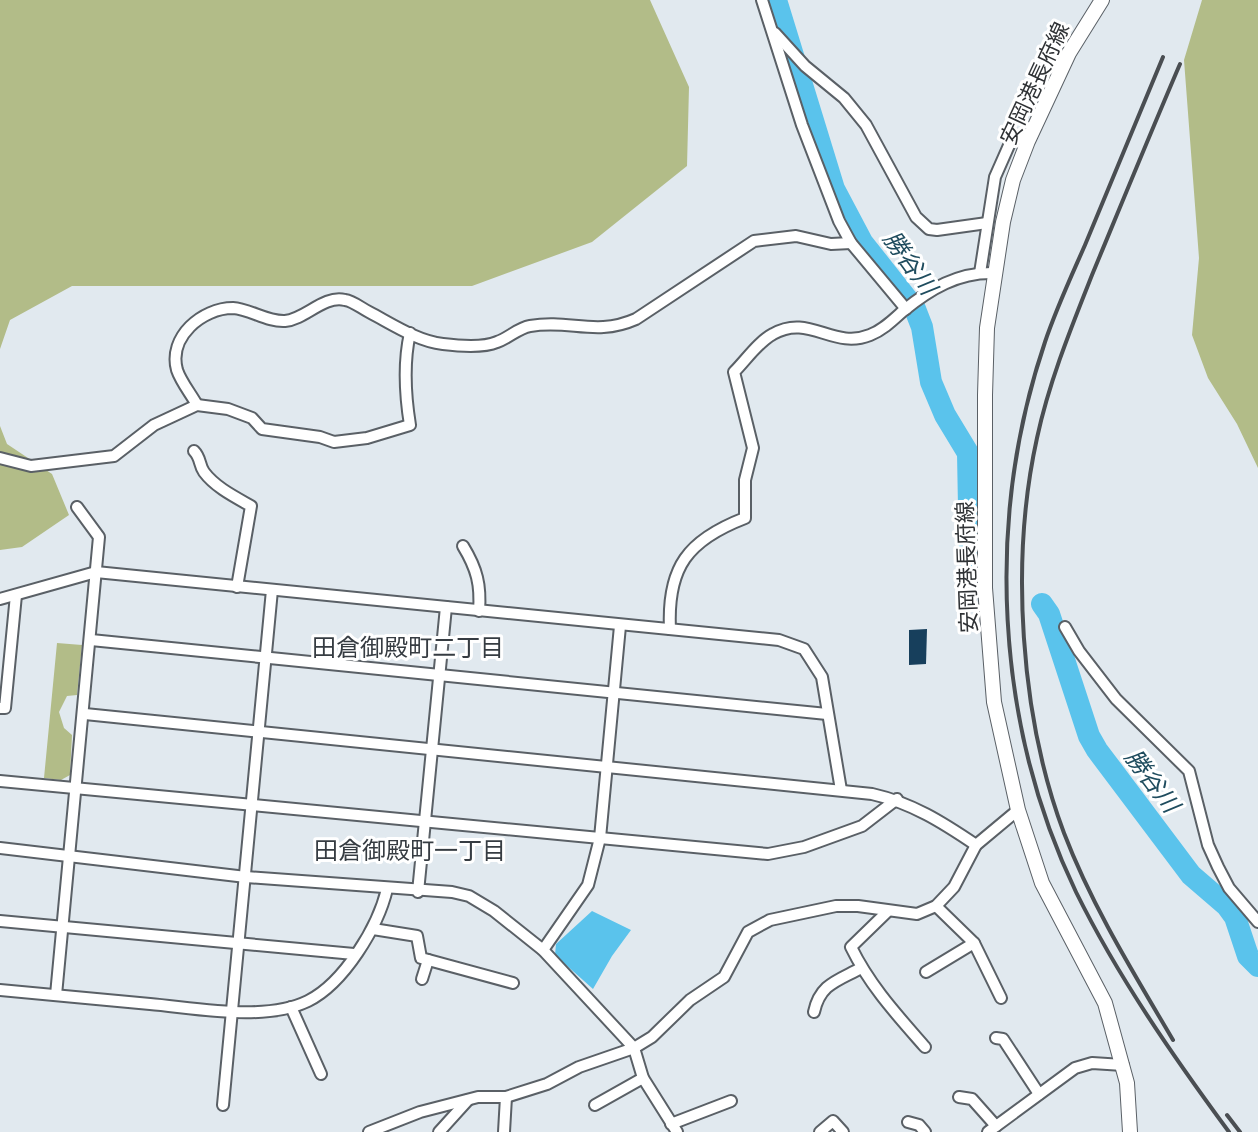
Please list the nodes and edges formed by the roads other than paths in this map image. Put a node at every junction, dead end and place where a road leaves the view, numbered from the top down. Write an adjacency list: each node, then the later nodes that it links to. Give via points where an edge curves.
1 (762, 0): 3 (street)
2 (1102, 0): 4 (main road, 安岡港長府線, via 1069,53)
3 (771, 28): 5 (street, via 866,125 916,217 929,229); 6 (street, via 828,195)
4 (1028, 141): 5 (street, via 1014,134 995,177); 7 (main road, 安岡港長府線)
5 (987, 223): 7 (street)
6 (851, 243): 8 (street); 9 (street, via 831,244 796,236 754,241 617,328 526,326 497,343 465,346 432,342)
7 (987, 273): 8 (street, via 951,279); 40 (main road, 安岡港長府線, via 985,588 994,702)
8 (910, 306): 24 (street, via 876,333 860,339 841,340 812,328 778,331 734,372 753,448 745,480 745,518 704,538 683,560 672,590)
9 (410, 333): 10 (street, via 405,388 410,424 402,427 368,438 334,442 262,429 252,418 228,409); 10 (street, via 346,300 325,303 286,321 236,308 217,309 201,315 192,324 178,352 177,369)
10 (197, 405): 12 (street, via 154,425 114,456 31,466)
11 (194, 451): 16 (street, via 200,457 202,470 223,490 250,506)
12 (0, 458)
13 (77, 507): 15 (street, via 99,537)
14 (463, 546): 21 (street, via 481,585)
15 (96, 572): 16 (street); 18 (street); 25 (street)
16 (237, 587): 17 (street)
17 (272, 590): 20 (street); 26 (street)
18 (16, 595): 19 (street); 29 (street, via 5,708)
19 (0, 599)
20 (446, 607): 21 (street); 27 (street)
21 (480, 611): 22 (street)
22 (620, 626): 24 (street); 28 (street)
23 (1065, 627): 52 (street, via 1116,699 1189,771 1205,835 1218,867 1229,888)
24 (670, 629): 31 (street, via 779,640 804,649 822,677)
25 (91, 640): 26 (street); 30 (street)
26 (265, 658): 27 (street); 32 (street)
27 (440, 676): 28 (street); 33 (street)
28 (614, 693): 31 (street); 34 (street)
29 (0, 708)
30 (85, 714): 32 (street); 36 (street)
31 (827, 714): 37 (street)
32 (258, 733): 33 (street); 39 (street)
33 (432, 750): 34 (street); 41 (street)
34 (606, 765): 37 (street); 42 (street)
35 (0, 781): 36 (street)
36 (77, 788): 39 (street); 45 (street)
37 (841, 790): 38 (street)
38 (897, 799): 42 (street, via 862,826 804,847 768,854); 43 (street, via 933,815)
39 (252, 805): 41 (street); 46 (street)
40 (1017, 810): 43 (street); 73 (main road, 安岡港長府線, via 1042,883 1105,1003)
41 (425, 822): 42 (street); 48 (street)
42 (600, 838): 57 (street, via 588,885)
43 (976, 845): 49 (street, via 954,887)
44 (0, 848): 45 (street)
45 (70, 856): 46 (street); 53 (street)
46 (246, 877): 47 (street); 56 (street)
47 (387, 889): 48 (street); 54 (street)
48 (418, 892): 57 (street, via 469,896)
49 (936, 906): 50 (street, via 917,914); 55 (street)
50 (887, 912): 60 (street, via 851,947); 72 (street, via 836,906 770,920 748,932 724,977 690,1000 652,1037)
51 (0, 921): 53 (street)
52 (1258, 922)
53 (63, 927): 56 (street); 65 (street)
54 (373, 929): 58 (street); 59 (street, via 417,936 421,958)
55 (974, 943): 61 (street); 66 (street)
56 (239, 944): 58 (street); 68 (street)
57 (543, 950): 72 (street)
58 (354, 954): 67 (street, via 338,980 308,1001)
59 (428, 960): 62 (street); 63 (street)
60 (861, 968): 69 (street, via 827,986 817,996); 71 (street, via 885,1003)
61 (926, 972)
62 (422, 979)
63 (513, 983)
64 (0, 990): 65 (street)
65 (56, 995): 68 (street)
66 (1001, 998)
67 (291, 1007): 68 (street); 74 (street)
68 (233, 1011): 81 (street)
69 (814, 1012)
70 (996, 1038): 76 (street, via 1003,1039)
71 (925, 1047)
72 (634, 1048): 75 (street); 77 (street)
73 (1123, 1065): 76 (street, via 1092,1063 1076,1068); 92 (main road, 安岡港長府線)
74 (321, 1074)
75 (643, 1078): 82 (street); 84 (street)
76 (1039, 1094): 85 (street)
77 (506, 1097): 79 (street); 88 (street)
78 (959, 1097): 85 (street, via 972,1099)
79 (468, 1100): 86 (street, via 420,1112); 87 (street)
80 (731, 1101): 84 (street)
81 (223, 1105)
82 (595, 1105)
83 (908, 1122): 91 (street)
84 (674, 1128)
85 (992, 1129)
86 (369, 1132)
87 (439, 1132)
88 (504, 1132)
89 (820, 1132): 90 (street, via 833,1121)
90 (843, 1132)
91 (925, 1132)
92 (1130, 1132)

